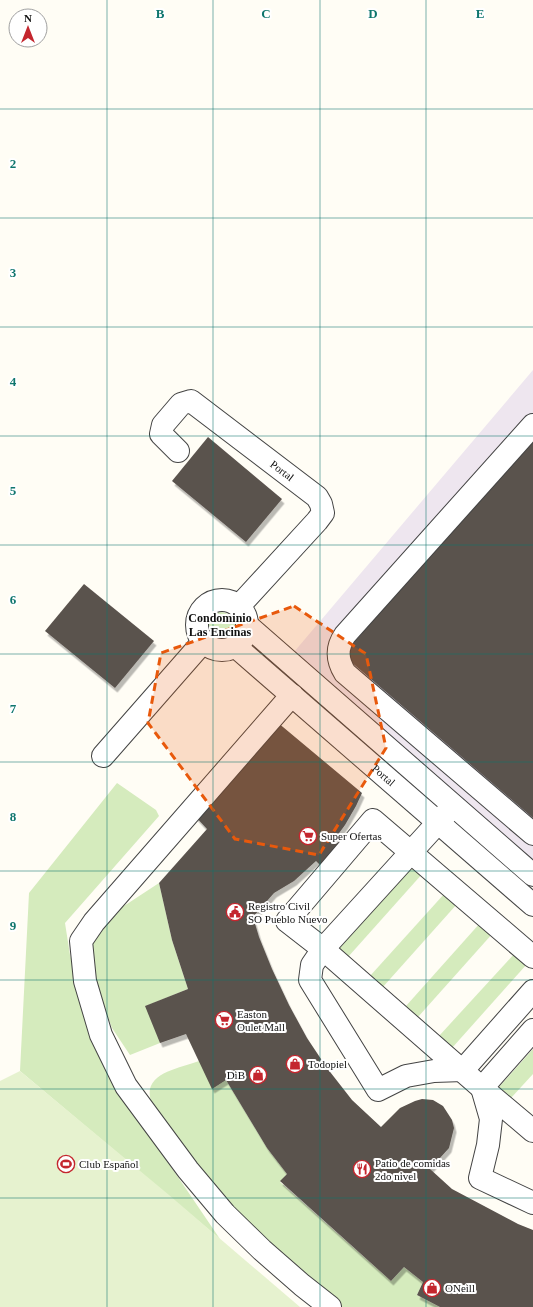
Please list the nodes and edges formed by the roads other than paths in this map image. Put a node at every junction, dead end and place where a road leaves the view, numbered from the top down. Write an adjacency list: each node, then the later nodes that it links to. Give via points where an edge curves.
1 (533, 425): 10 (street, via 345,635 338,653 345,673)
2 (178, 451): 3 (street, Portal, via 161,434 163,425 181,404 191,401 317,497 321,504 323,513 317,522)
3 (243, 616): 4 (street, Portal, via 233,602 210,602 199,614 197,621 199,636); 5 (street, Portal, via 245,635); 8 (street, Portal)
4 (203, 642): 5 (street, via 221,650); 7 (street)
5 (235, 646): 6 (street, Portal)
6 (292, 695): 9 (street, Portal); 22 (street, via 94,922 81,941 84,981 101,1035 126,1086 188,1170 225,1214 262,1250)
7 (103, 756)
8 (453, 806): 9 (street); 12 (street, Portal)
9 (438, 822): 11 (street); 13 (street, Portal)
10 (533, 834)
11 (410, 852): 14 (street); 14 (street, via 374,820 287,922); 15 (street)
12 (533, 875)
13 (533, 905)
14 (323, 949): 18 (street); 18 (street, via 312,965 310,980 378,1090 406,1076 434,1071)
15 (533, 957)
16 (533, 991): 18 (street)
17 (533, 1030): 19 (street)
18 (463, 1070): 19 (street)
19 (482, 1088): 20 (street); 21 (street, via 491,1119 480,1178)
20 (533, 1131)
21 (533, 1203)
22 (330, 1307)

